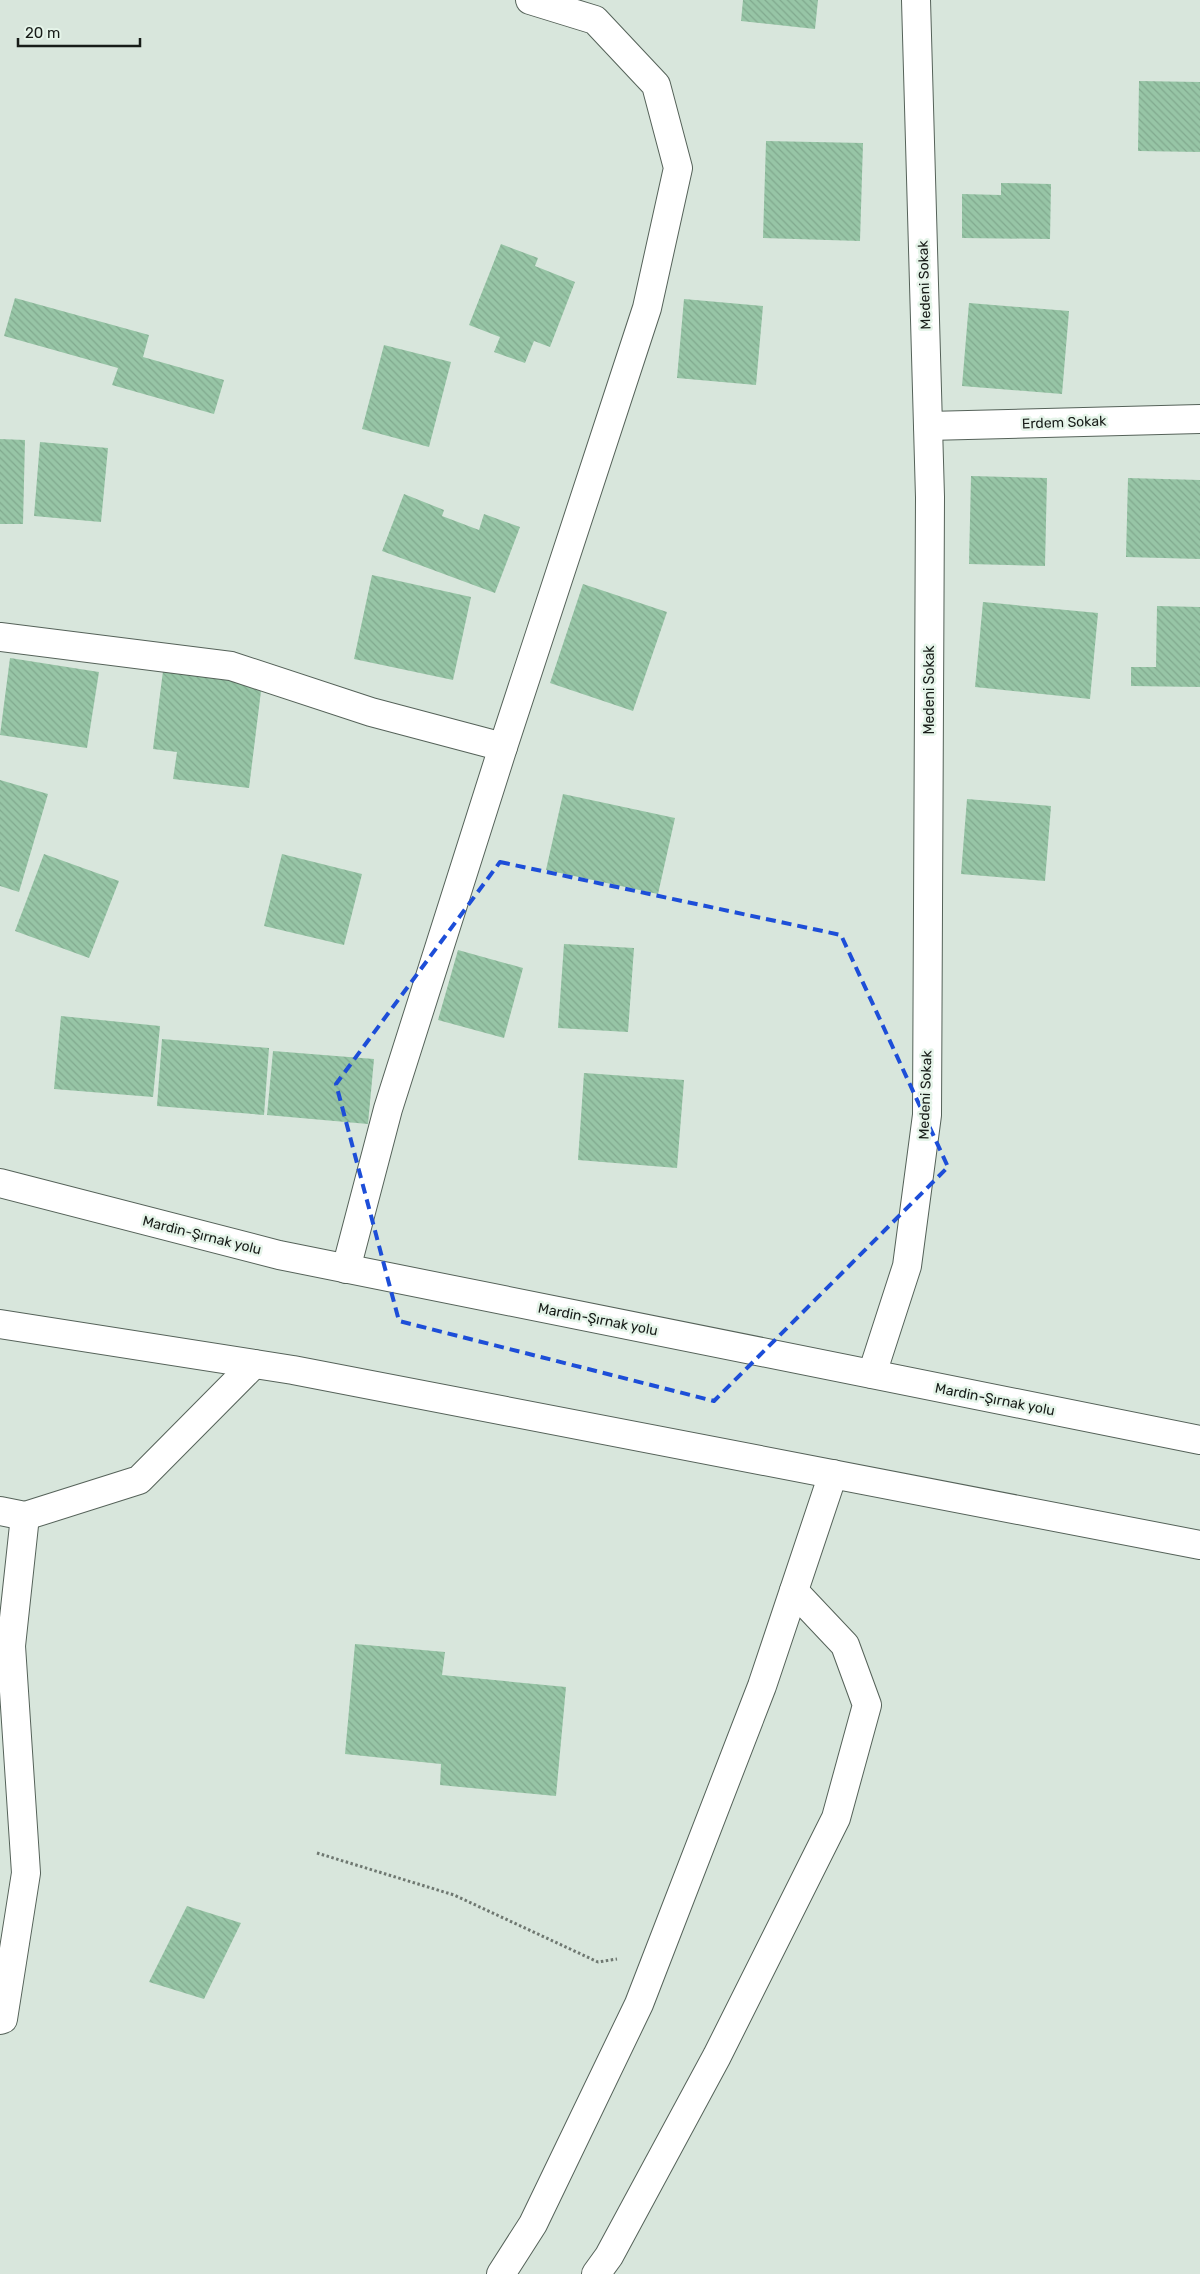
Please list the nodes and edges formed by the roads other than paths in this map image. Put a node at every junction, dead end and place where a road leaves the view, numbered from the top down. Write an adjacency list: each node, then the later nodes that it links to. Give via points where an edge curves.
1 (530, 0): 6 (main road, via 595,20 656,84 678,168 647,308)
2 (916, 0): 4 (main road, Medeni Sokak)
3 (1200, 419): 4 (main road, Erdem Sokak)
4 (928, 426): 11 (main road, Medeni Sokak, via 927,1115 907,1266)
5 (0, 637): 6 (main road, via 231,666 371,712)
6 (503, 747): 8 (main road, via 388,1109)
7 (0, 1183): 8 (main road, Mardin-Şırnak yolu, via 279,1255)
8 (346, 1268): 11 (main road, Mardin-Şırnak yolu)
9 (0, 1324): 10 (main road)
10 (254, 1364): 13 (main road); 14 (main road, via 139,1480)
11 (872, 1374): 12 (main road, Mardin-Şırnak yolu)
12 (1200, 1440)
13 (833, 1474): 15 (main road); 16 (main road)
14 (13, 1513): 17 (main road, via 11,1646 26,1873 3,2019)
15 (1200, 1545)
16 (794, 1591): 18 (main road, via 762,1686 639,2004 533,2224); 19 (main road, via 845,1645 867,1705 836,1818 718,2056 609,2256)
17 (0, 2020)
18 (500, 2274)
19 (596, 2274)

